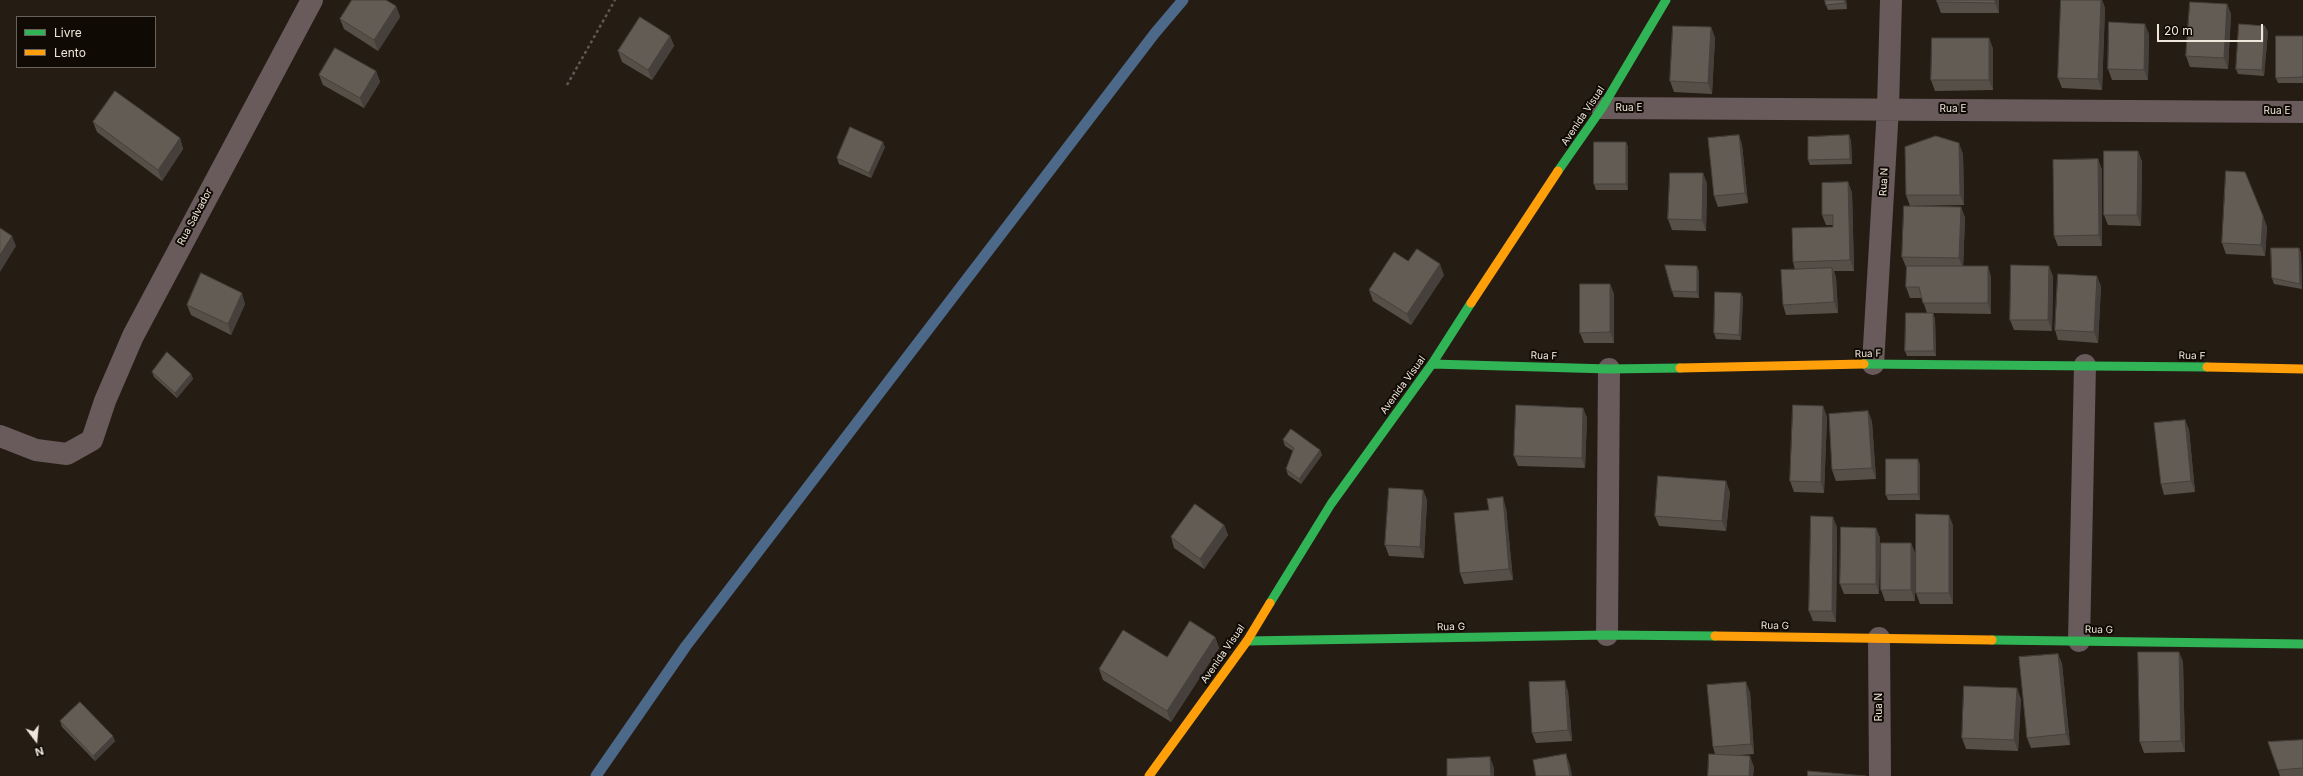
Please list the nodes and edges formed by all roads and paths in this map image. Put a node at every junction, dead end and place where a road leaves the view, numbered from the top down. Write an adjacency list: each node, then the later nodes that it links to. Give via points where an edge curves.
1 (312, 0): 14 (street, Rua Salvador, via 133,336 105,401 92,440 67,454 36,450)
2 (615, 0): 5 (path)
3 (1666, 0): 6 (street, Avenida Visual)
4 (1891, 0): 7 (street, Rua N)
5 (567, 85)
6 (1602, 108): 7 (street, Rua E); 9 (street, Avenida Visual, via 1504,250)
7 (1888, 108): 8 (street, Rua E); 10 (street, Rua N)
8 (2303, 112)
9 (1432, 364): 12 (street, Rua F); 17 (street, Avenida Visual, via 1331,504)
10 (1873, 364): 11 (street, Rua F); 12 (street, Rua F)
11 (2086, 365): 13 (street, Rua F); 18 (street)
12 (1609, 369): 15 (street)
13 (2303, 369)
14 (0, 436)
15 (1607, 635): 16 (street, Rua G); 17 (street, Rua G)
16 (1879, 638): 18 (street, Rua G); 21 (street, Rua N)
17 (1247, 641): 20 (street, Avenida Visual)
18 (2080, 641): 19 (street, Rua G)
19 (2303, 644)
20 (1149, 776)
21 (1880, 776)

